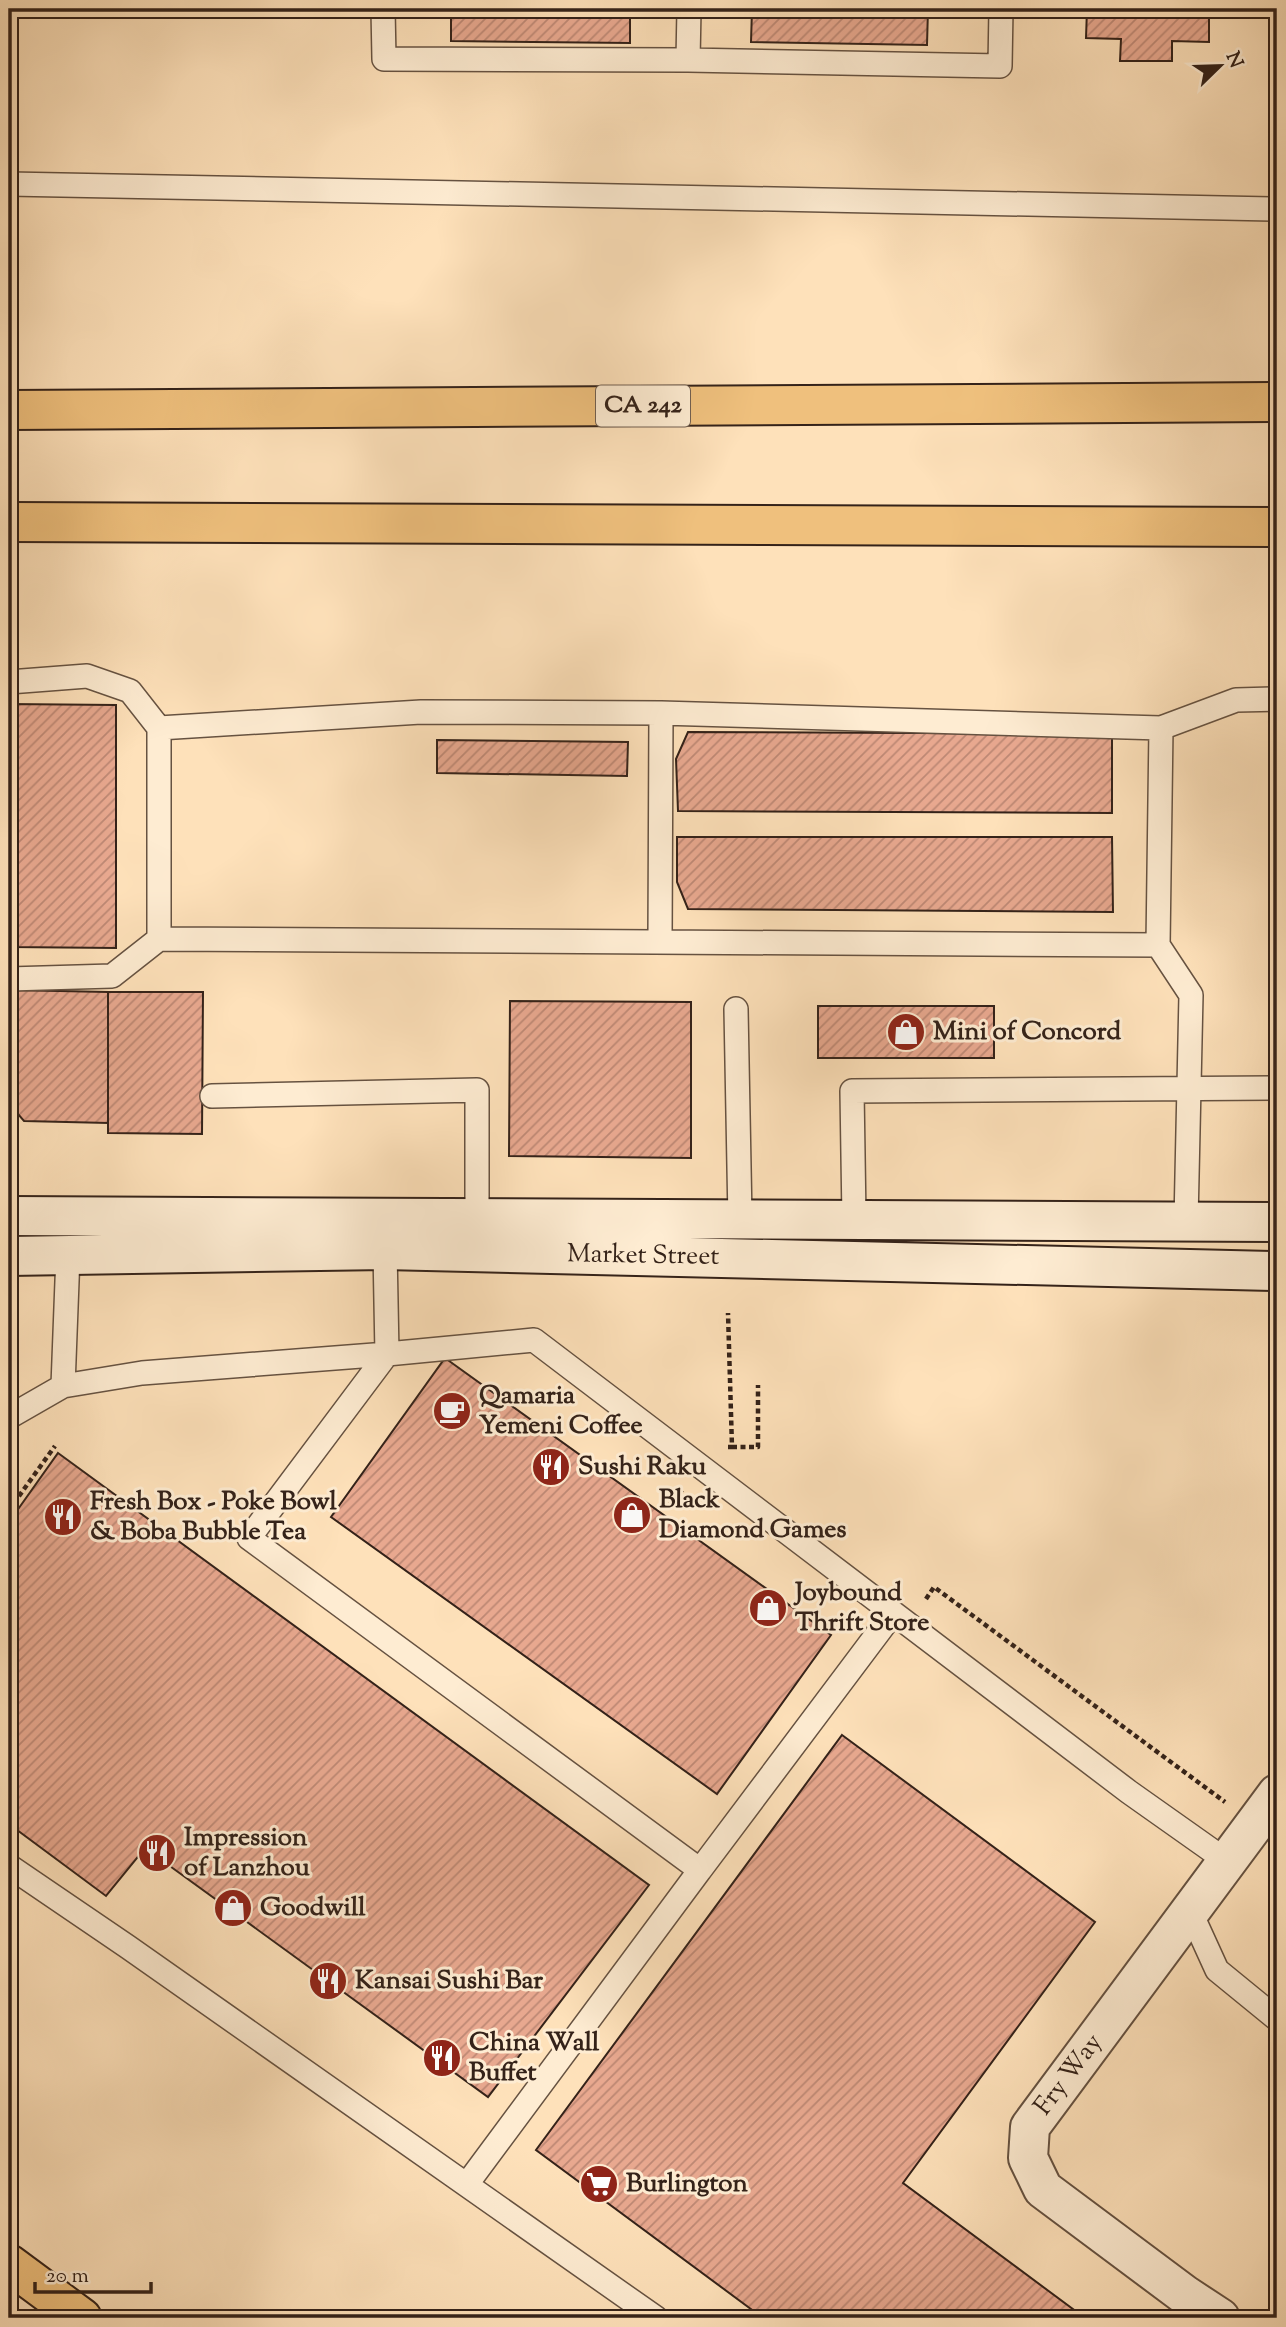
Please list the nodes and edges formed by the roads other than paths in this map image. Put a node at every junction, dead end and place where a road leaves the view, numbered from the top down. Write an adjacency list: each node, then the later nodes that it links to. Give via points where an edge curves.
1 (383, 9): 4 (lane, via 384,60)
2 (689, 9): 4 (lane)
3 (1001, 9): 4 (lane, via 1000,66)
4 (688, 60)
5 (9, 184): 6 (lane)
6 (1277, 209)
7 (1277, 402): 8 (main road, CA 242)
8 (9, 410)
9 (9, 522): 10 (main road)
10 (1277, 527)
11 (9, 681): 14 (lane, via 87,676 130,691)
12 (1277, 699): 15 (lane, via 1236,700)
13 (661, 713): 14 (lane, via 421,712); 15 (lane); 17 (lane)
14 (159, 728): 16 (lane)
15 (1161, 728): 18 (lane)
16 (159, 939): 17 (lane); 19 (lane, via 113,976)
17 (660, 942): 18 (lane)
18 (1158, 945): 21 (lane, via 1191,995)
19 (9, 979)
20 (736, 1009): 26 (lane)
21 (1191, 1088): 22 (lane); 27 (lane, via 852,1091); 28 (lane)
22 (1277, 1088)
23 (212, 1096): 25 (lane, via 477,1090)
24 (9, 1216): 25 (main road, Market Street)
25 (477, 1218): 26 (main road, Market Street)
26 (740, 1219): 27 (main road, Market Street)
27 (853, 1220): 28 (main road, Market Street)
28 (1186, 1221): 29 (main road, Market Street)
29 (1277, 1222)
30 (385, 1250): 32 (main road, Market Street); 33 (main road, Market Street); 34 (lane)
31 (9, 1255): 32 (main road, Market Street)
32 (68, 1255): 35 (lane)
33 (1277, 1270)
34 (387, 1354): 35 (lane, via 142,1373); 37 (lane, via 534,1340); 41 (lane, via 249,1538)
35 (63, 1386): 36 (lane)
36 (9, 1417)
37 (900, 1618): 39 (lane); 41 (lane)
38 (1267, 1809): 39 (main road, Fry Way)
39 (1228, 1862): 42 (main road, Fry Way)
40 (9, 1866): 44 (lane)
41 (700, 1870): 44 (lane)
42 (1191, 1913): 43 (lane, via 1217,1970); 48 (main road, Fry Way, via 1030,2127 1028,2158 1043,2189)
43 (1277, 2019)
44 (467, 2183): 47 (lane)
45 (9, 2264): 46 (main road)
46 (82, 2318)
47 (656, 2318)
48 (1220, 2318)

